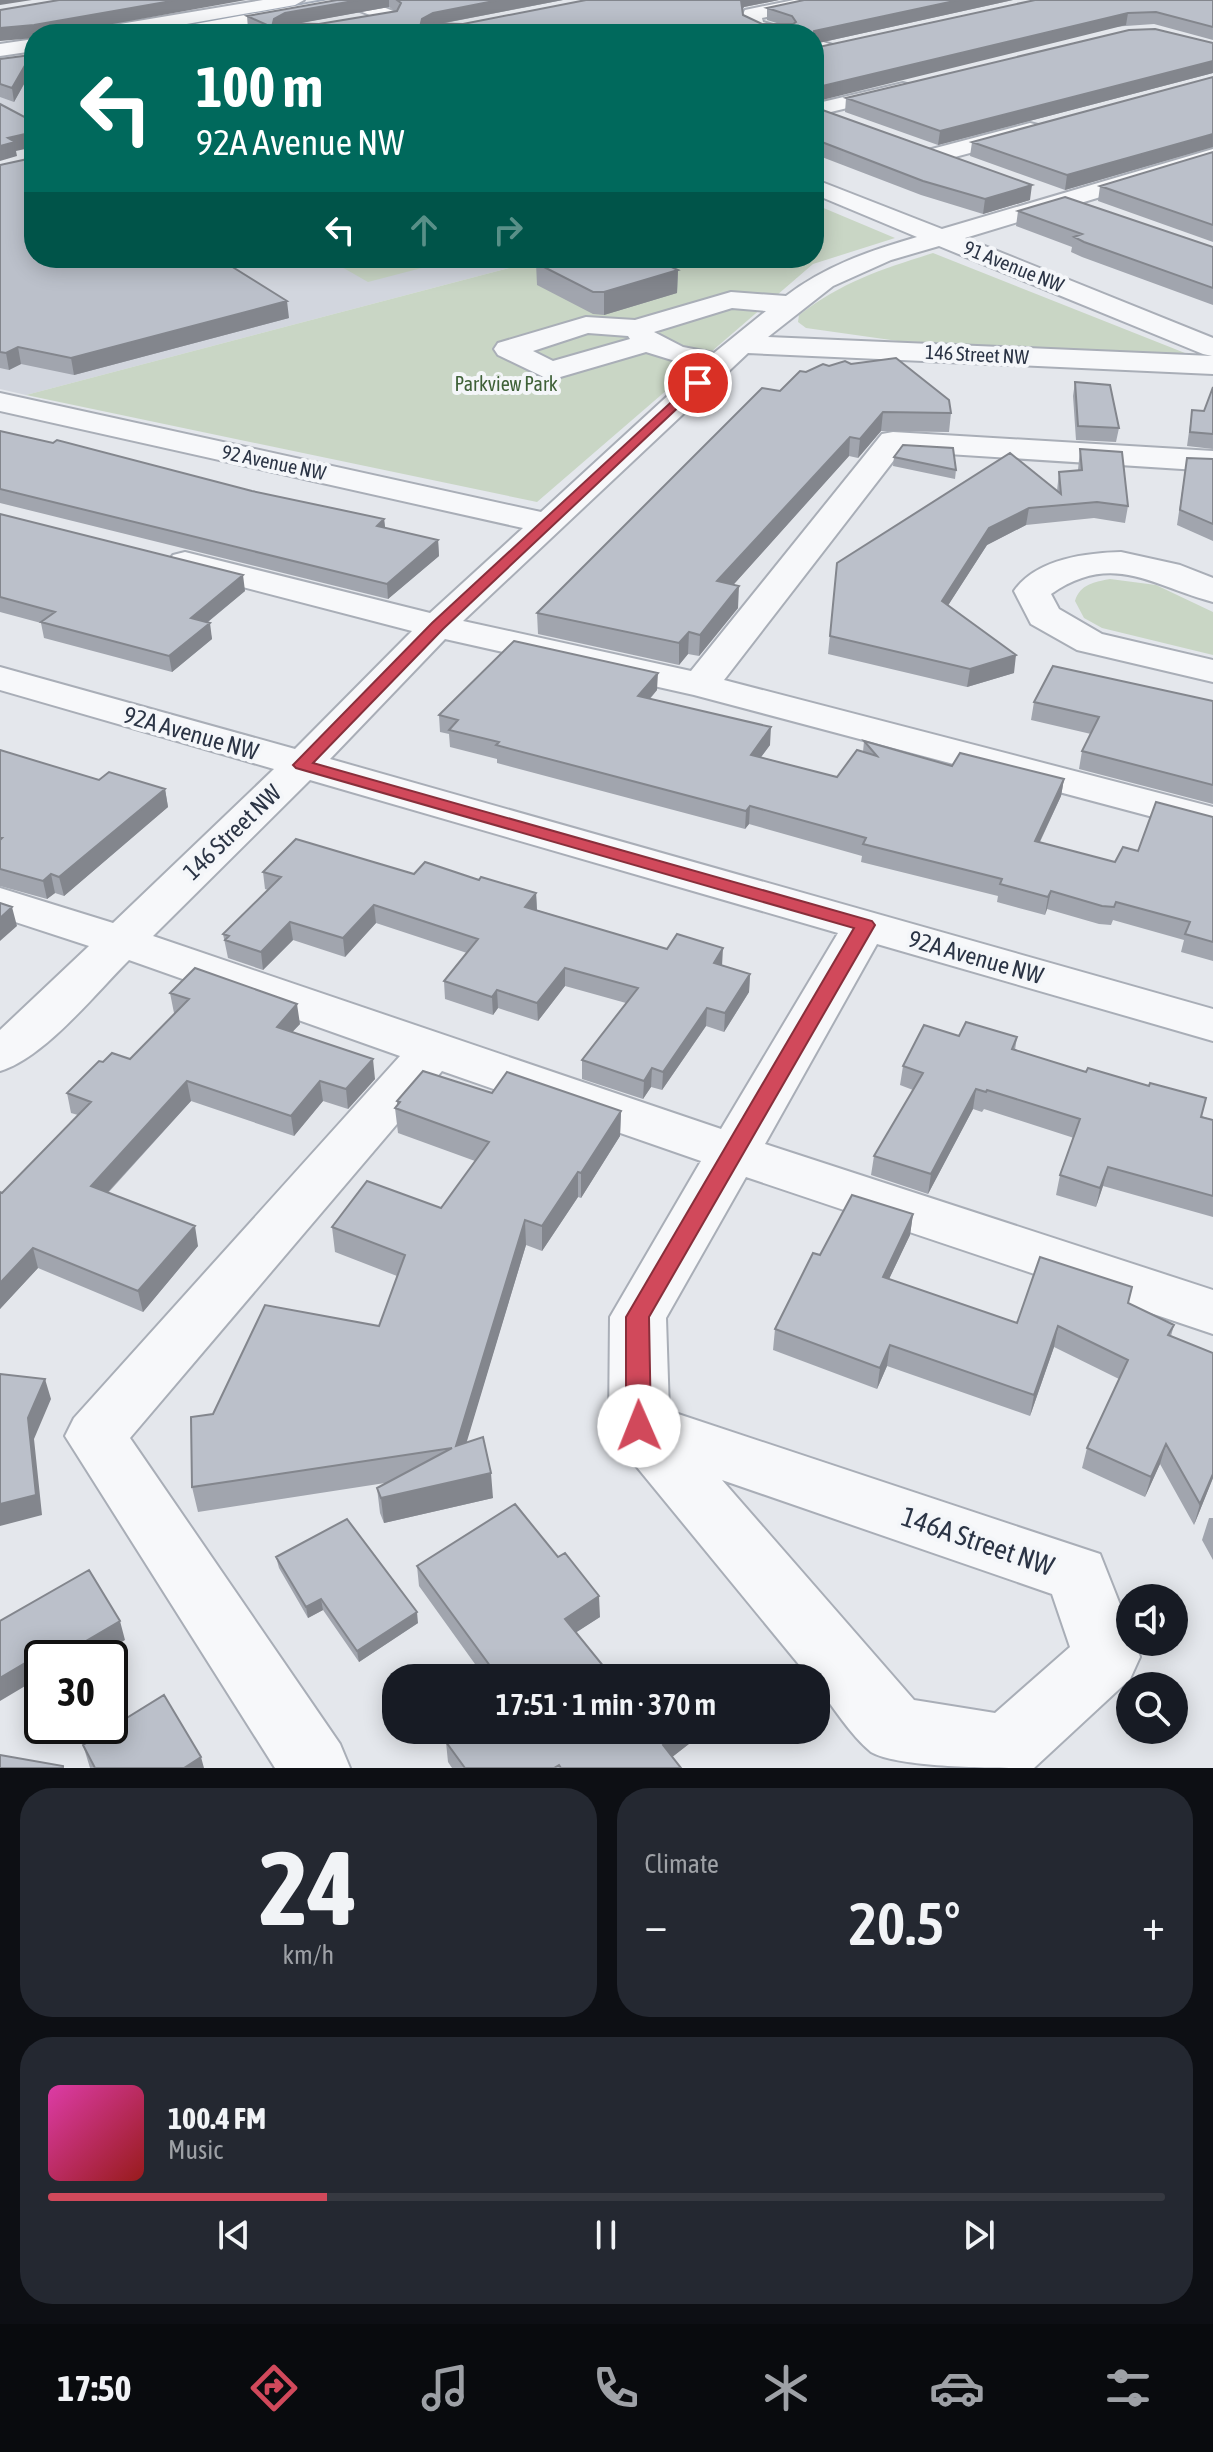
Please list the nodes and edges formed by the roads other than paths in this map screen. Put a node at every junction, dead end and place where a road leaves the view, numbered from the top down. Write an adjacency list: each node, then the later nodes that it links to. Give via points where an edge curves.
1 (295, 0): 5 (street)
2 (821, 0): 9 (street, via 752,14)
3 (408, 2): 4 (street)
4 (364, 5): 6 (main road); 7 (street); 8 (street)
5 (155, 24)
6 (252, 24)
7 (346, 24)
8 (415, 24)
9 (754, 24)
10 (859, 43): 12 (street)
11 (24, 46): 13 (street)
12 (824, 48)
13 (0, 50)
14 (824, 50): 17 (street, via 923,80)
15 (24, 60): 16 (main road)
16 (0, 64)
17 (824, 108)
18 (824, 115): 19 (street)
19 (855, 126)
20 (1044, 126): 22 (street)
21 (909, 145): 22 (street)
22 (936, 155): 24 (street)
23 (1213, 156): 27 (street, 146 Street NW)
24 (978, 170)
25 (1021, 186): 27 (street)
26 (824, 190): 29 (street, 91 Avenue NW)
27 (1063, 201): 28 (street); 29 (street, 146 Street NW)
28 (1107, 216)
29 (942, 237): 30 (street, 146 Street NW, via 851,266); 31 (street, 91 Avenue NW)
30 (792, 305): 32 (street, 146 Street NW); 32 (street, via 731,300 641,336 682,356)
31 (1213, 348)
32 (731, 353): 33 (street, 146 Street NW); 36 (street, 146 Street NW)
33 (1213, 365)
34 (0, 402): 36 (street, 92 Avenue NW)
35 (1213, 461): 42 (street, via 893,441)
36 (547, 523): 39 (street, 146 Street NW)
37 (147, 552): 39 (street)
38 (1213, 591): 40 (street, via 1169,570 1126,561 1054,573 1032,591 1044,616 1090,642)
39 (437, 626): 42 (street); 43 (street, 146 Street NW)
40 (1213, 671)
41 (0, 678): 43 (street, 92A Avenue NW)
42 (700, 685): 44 (street)
43 (302, 765): 46 (street, 92A Avenue NW); 47 (street, 146 Street NW)
44 (1213, 820)
45 (0, 902): 47 (street)
46 (865, 925): 48 (street, 92A Avenue NW); 51 (street)
47 (123, 939): 49 (street); 50 (street, 146 Street NW)
48 (1213, 1025)
49 (433, 1050): 51 (street); 54 (street, via 95,1436)
50 (0, 1054)
51 (732, 1153): 52 (street); 53 (street, via 638,1317)
52 (1213, 1312)
53 (639, 1426): 53 (street, 146A Street NW, via 1077,1574 1107,1657 1006,1748 896,1730)
54 (315, 1768)

